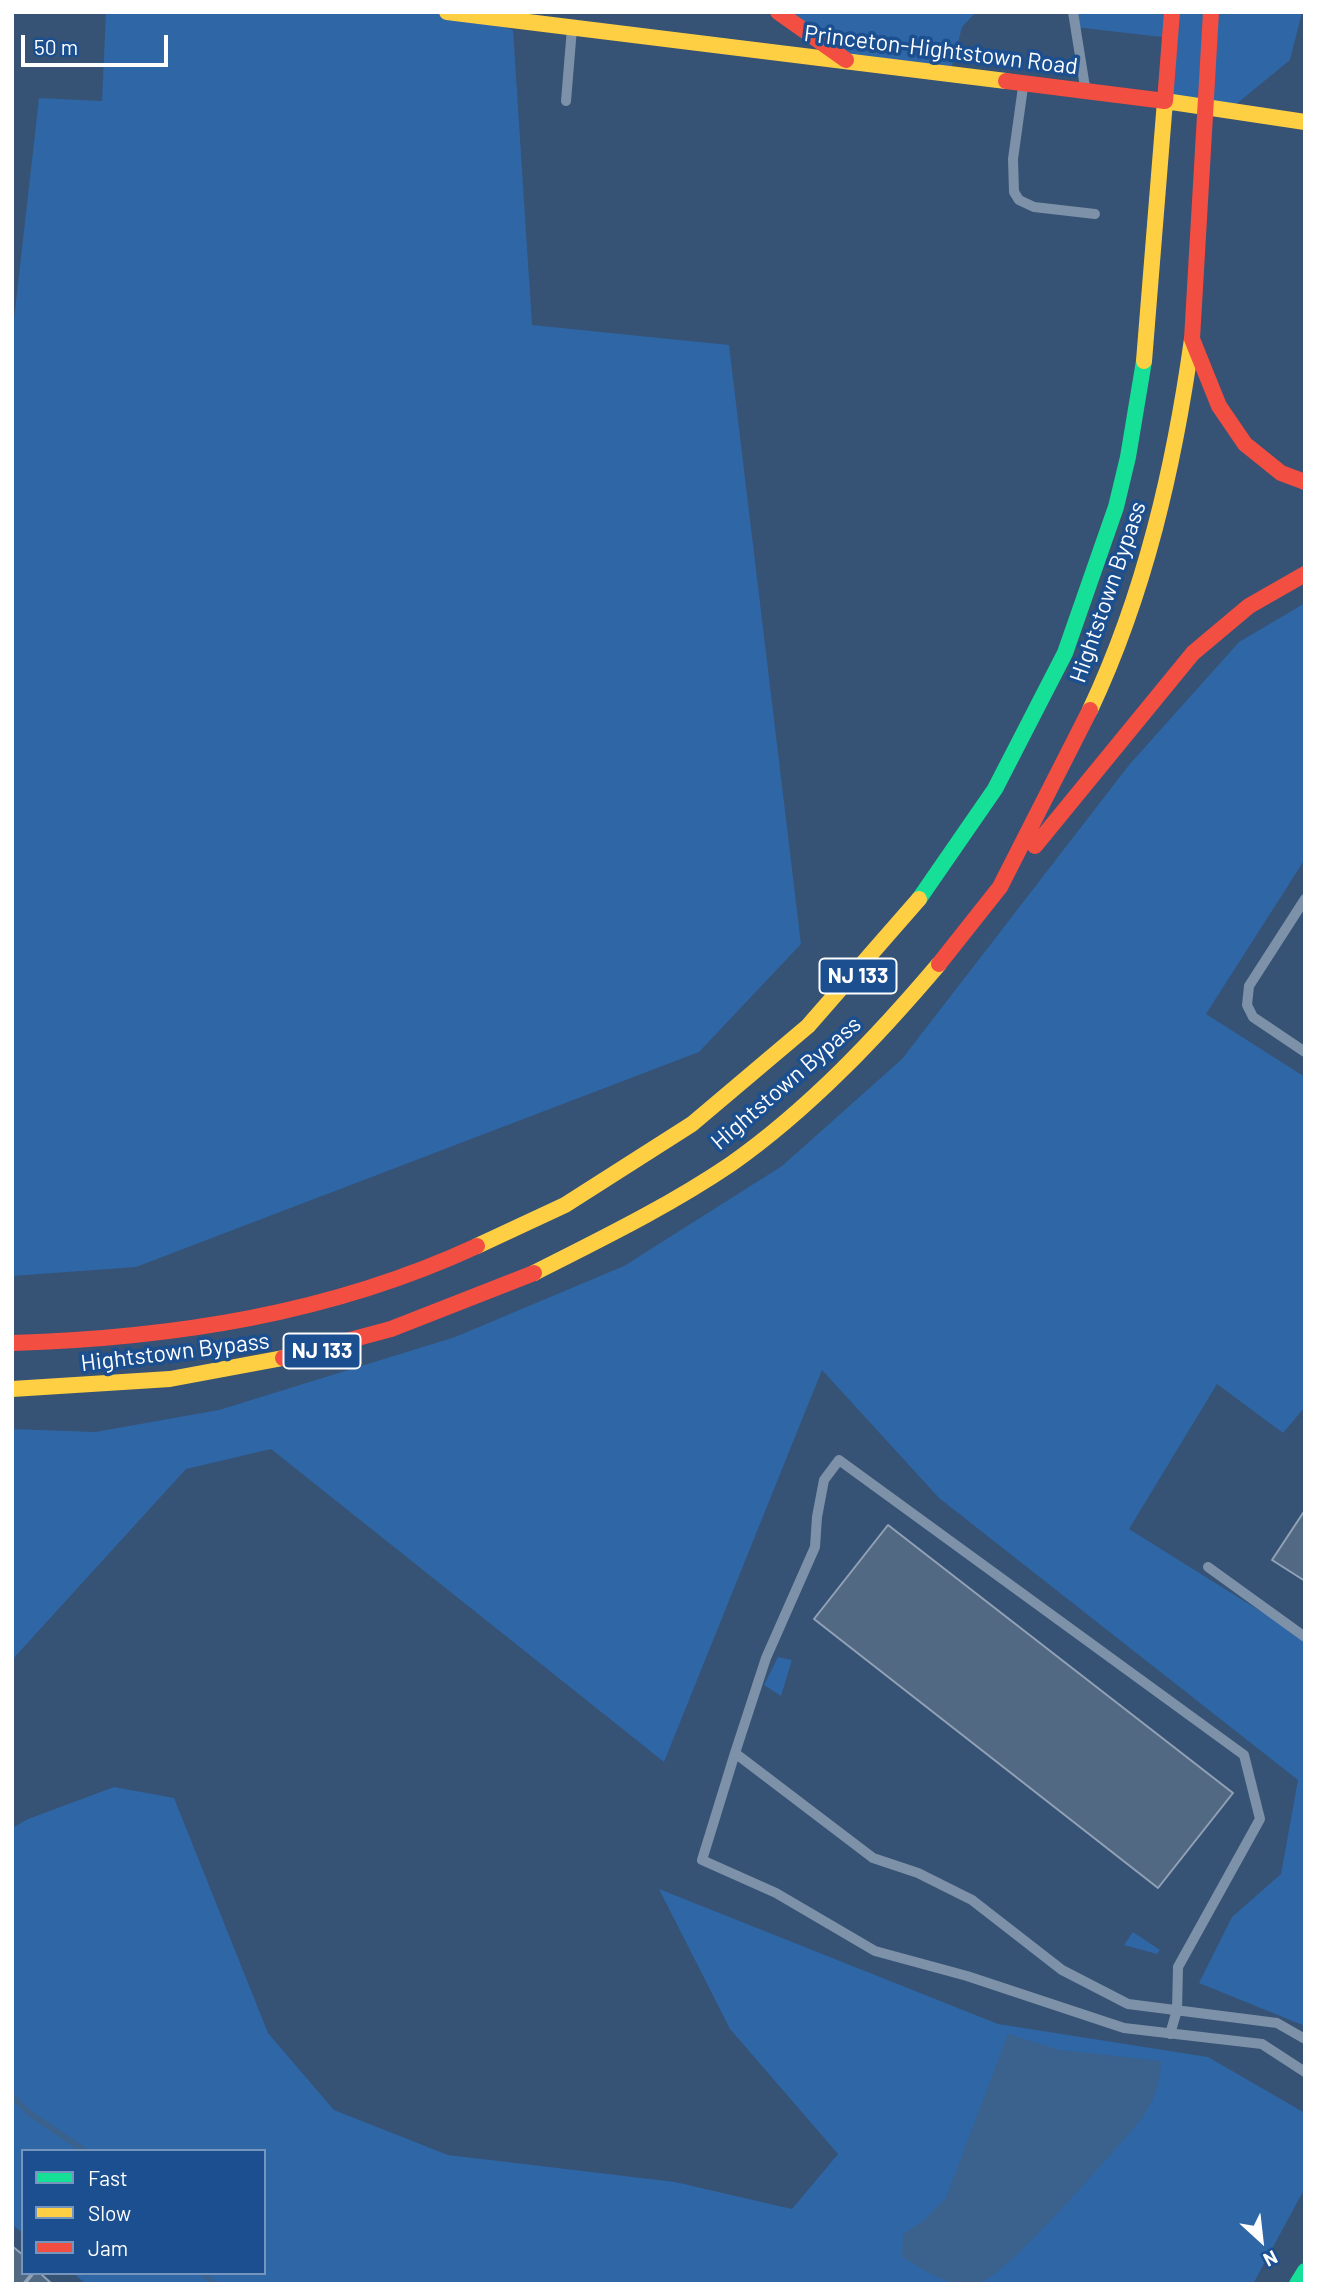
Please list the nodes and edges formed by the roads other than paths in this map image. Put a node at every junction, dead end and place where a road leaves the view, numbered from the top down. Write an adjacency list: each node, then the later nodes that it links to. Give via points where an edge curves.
1 (449, 12): 6 (main road, Princeton-Hightstown Road)
2 (778, 12): 7 (main road)
3 (1073, 12): 9 (lane)
4 (1172, 12): 11 (main road, Hightstown Bypass)
5 (1210, 12): 12 (main road, Hightstown Bypass)
6 (572, 28): 7 (main road, Princeton-Hightstown Road); 10 (lane)
7 (848, 62): 8 (main road, Princeton-Hightstown Road)
8 (1024, 83): 9 (main road, Princeton-Hightstown Road); 14 (lane, via 1013,159 1014,192 1034,207)
9 (1086, 91): 11 (main road, Princeton-Hightstown Road)
10 (566, 101)
11 (1165, 101): 12 (main road, Princeton-Hightstown Road); 21 (main road, Hightstown Bypass / NJ 133, via 1146,352 1132,441 1095,577 1052,684 992,795 936,882 848,987 702,1118 604,1183 500,1238 378,1286 278,1314 132,1338)
12 (1205, 106): 13 (main road, Princeton-Hightstown Road); 15 (main road, Hightstown Bypass / NJ 133)
13 (1305, 122)
14 (1095, 214)
15 (1192, 339): 16 (main road, via 1208,386 1242,444 1279,472); 18 (main road, Hightstown Bypass / NJ 133, via 1169,479 1122,634 1073,746)
16 (1305, 482)
17 (1305, 573): 18 (main road, via 1248,606 1193,653)
18 (999, 888): 22 (main road, Hightstown Bypass / NJ 133, via 885,1026 757,1143 669,1205 556,1263 425,1320 288,1360 157,1382)
19 (1305, 899): 20 (lane, via 1249,986 1247,1005 1253,1017)
20 (1305, 1052)
21 (12, 1343)
22 (12, 1389)
23 (1208, 1567): 24 (lane)
24 (1305, 1637)
25 (735, 1753): 26 (lane, via 873,1858 918,1873 972,1900 1062,1970 1128,2004); 26 (lane, via 775,1634 815,1547 824,1480 839,1460 1244,1755 1260,1819 1178,1967); 27 (lane, via 702,1860 776,1893 875,1951 1124,2028)
26 (1177, 2010): 27 (lane); 28 (lane, via 1277,2023)
27 (1170, 2034): 29 (lane, via 1262,2044)
28 (1305, 2039)
29 (1305, 2072)
30 (1305, 2271): 31 (main road)
31 (1297, 2284)

